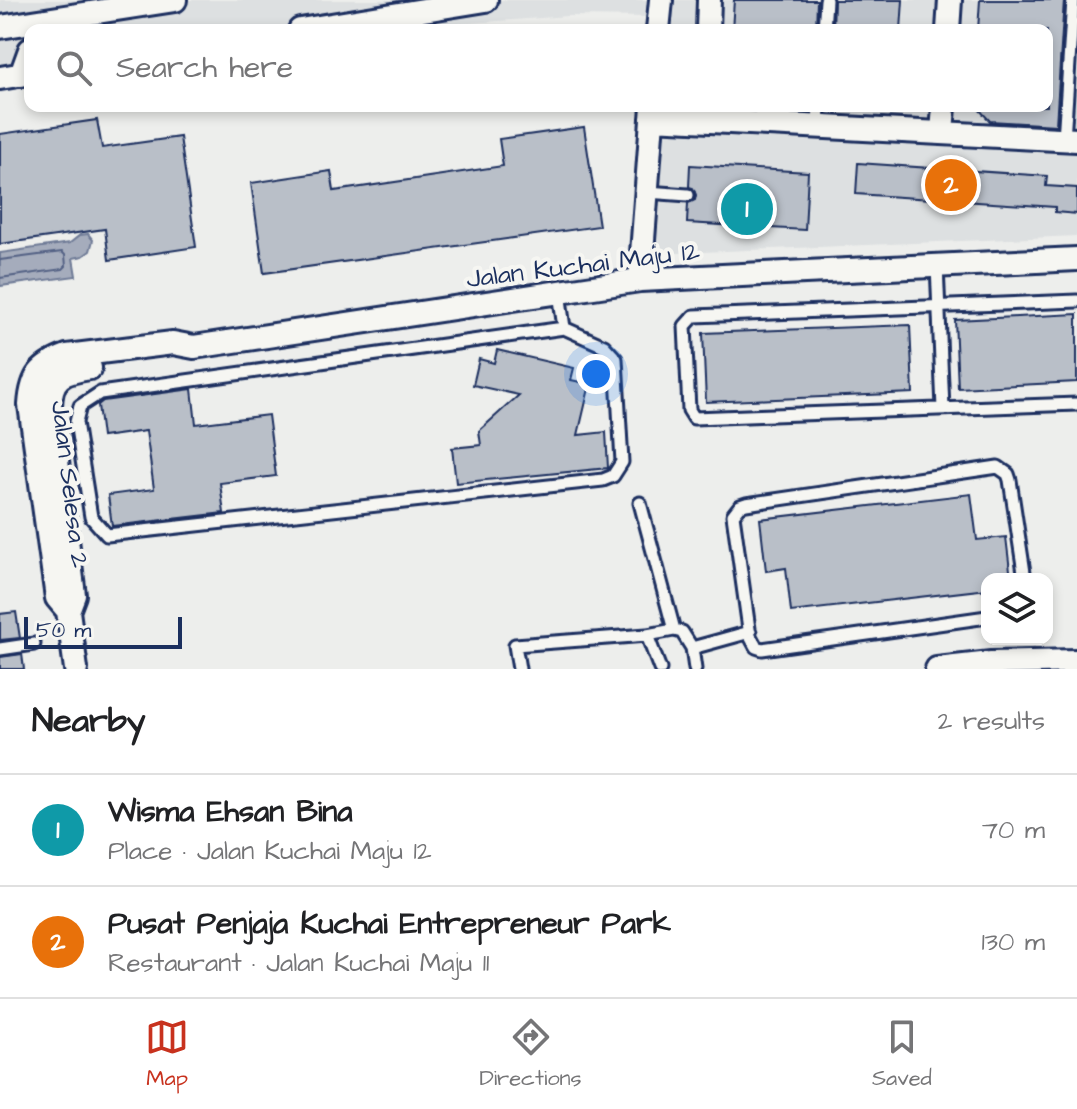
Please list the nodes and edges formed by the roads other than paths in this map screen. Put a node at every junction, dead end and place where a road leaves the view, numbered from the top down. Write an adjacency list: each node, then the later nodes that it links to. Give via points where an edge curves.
1 (175, 0): 8 (street)
2 (486, 0): 9 (street)
3 (661, 0): 10 (street)
4 (709, 0): 11 (street)
5 (826, 0): 12 (lane)
6 (950, 0): 13 (street)
7 (1073, 0): 20 (lane)
8 (42, 16): 14 (street)
9 (337, 24)
10 (659, 24)
11 (708, 24)
12 (824, 24)
13 (948, 24)
14 (0, 27)
15 (652, 112): 17 (street); 21 (street)
16 (944, 112): 19 (street)
17 (704, 113): 18 (street)
18 (819, 116): 19 (street)
19 (942, 133): 20 (street)
20 (1071, 140)
21 (647, 192): 22 (lane); 25 (street)
22 (688, 195)
23 (1077, 259): 24 (street, Jalan Kuchai Maju 12)
24 (937, 265): 25 (street, Jalan Kuchai Maju 12); 28 (lane)
25 (640, 280): 26 (street, Jalan Kuchai Maju 12)
26 (559, 292): 29 (lane); 30 (street, Jalan Kuchai Maju 12)
27 (1077, 301): 28 (lane)
28 (938, 306): 32 (lane); 32 (lane, via 694,316 685,326 689,410 694,418)
29 (564, 328): 29 (lane, via 100,393 80,406 76,422 91,517 107,535 603,480 622,462 616,359 604,346)
30 (194, 347): 43 (street, Jalan Selesa 2, via 173,358 72,370 50,390 74,595 68,611)
31 (1077, 404): 32 (lane)
32 (943, 409)
33 (640, 503): 36 (lane)
34 (1024, 573): 37 (lane, via 1010,480 998,467 746,504 736,510 733,522)
35 (981, 618): 37 (lane, via 768,650 756,647)
36 (674, 630): 38 (lane); 40 (lane, via 682,632)
37 (750, 632): 40 (lane)
38 (647, 635): 44 (lane, via 515,645); 45 (lane)
39 (34, 644): 41 (lane)
40 (692, 648): 46 (lane)
41 (0, 649)
42 (1077, 661): 47 (street)
43 (76, 669)
44 (519, 669)
45 (660, 669)
46 (695, 669)
47 (937, 669)

